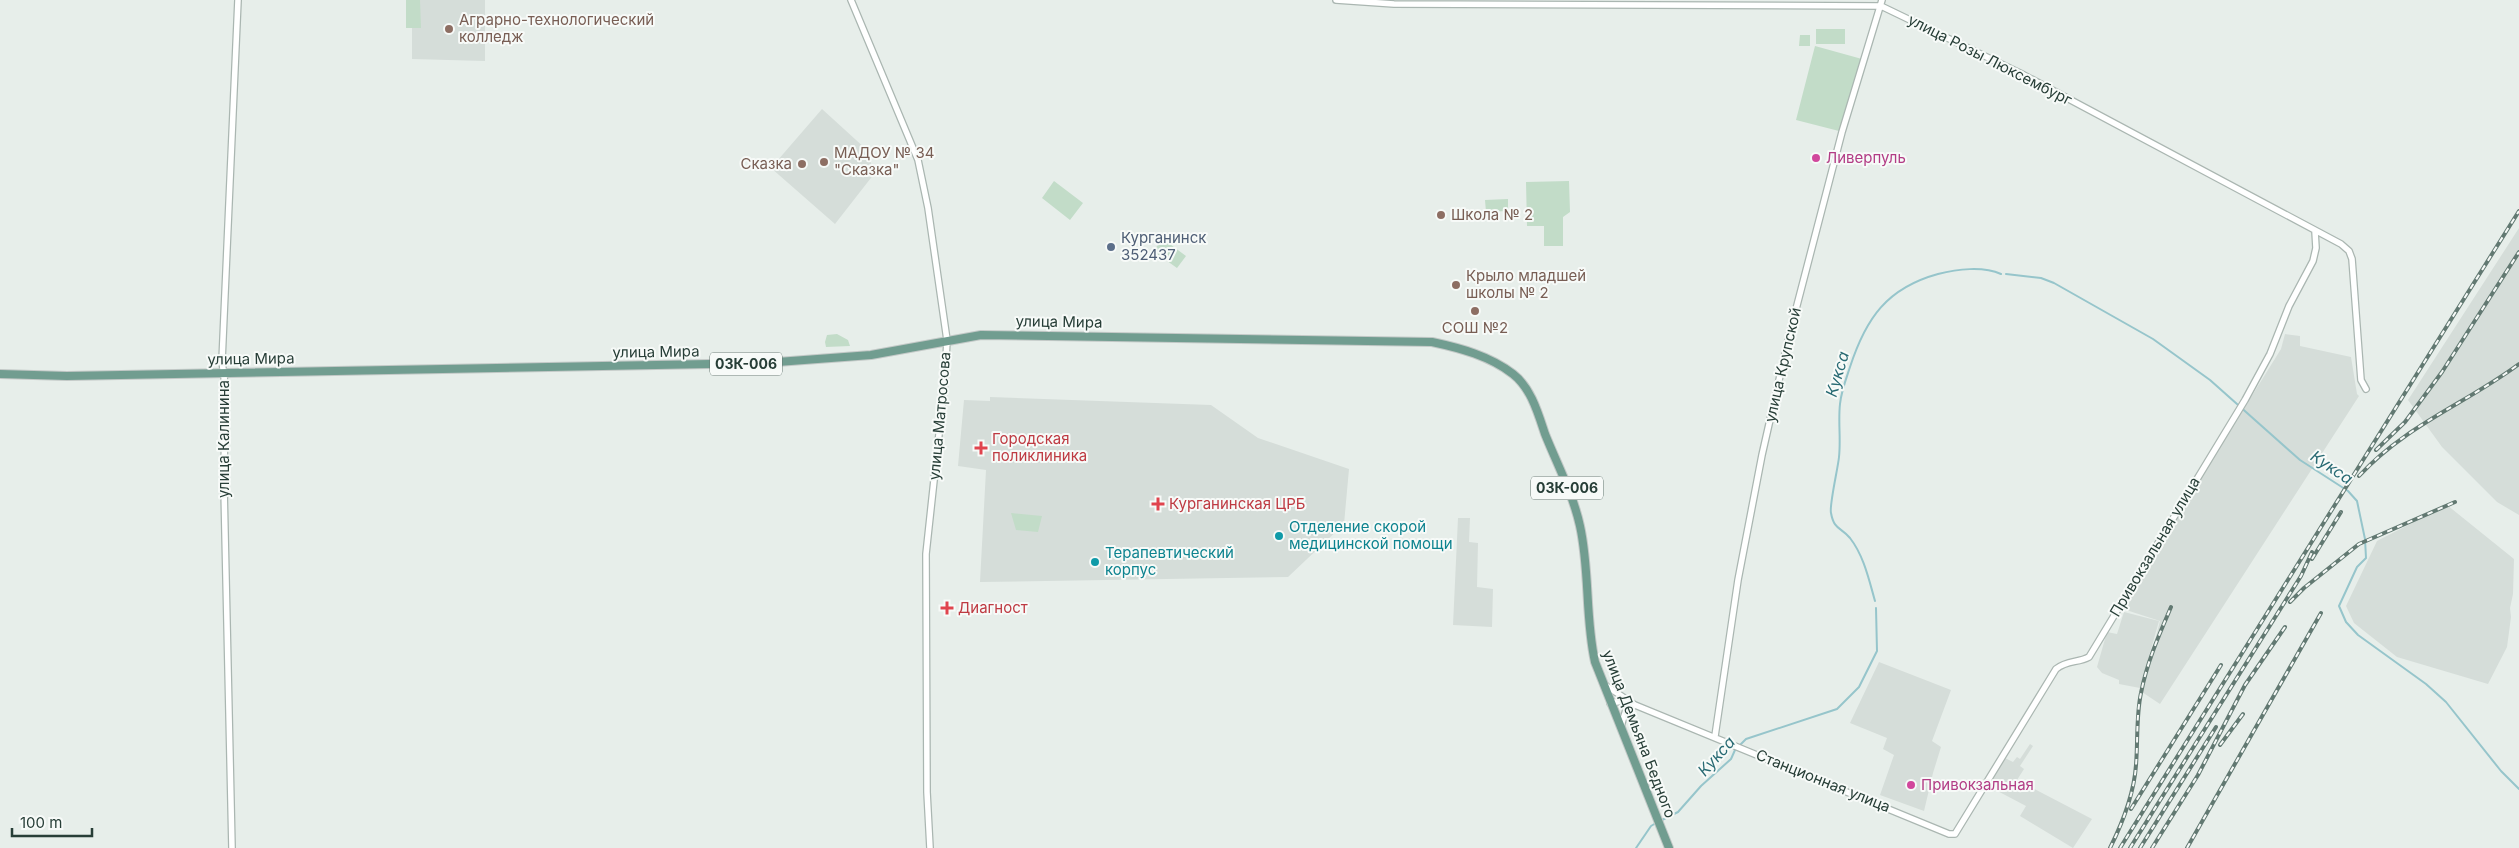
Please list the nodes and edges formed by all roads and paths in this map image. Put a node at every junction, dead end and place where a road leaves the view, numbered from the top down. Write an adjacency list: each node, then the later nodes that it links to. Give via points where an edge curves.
1 (238, 0): 9 (street, улица Калинина)
2 (851, 0): 6 (street, улица Матросова, via 918,160 928,208)
3 (1336, 0): 4 (street, улица Розы Люксембург, via 1394,4)
4 (1882, 3): 5 (street, улица Розы Люксембург); 15 (street, улица Крупской, via 1842,132 1789,336 1738,580)
5 (2315, 230): 10 (street, улица Розы Люксембург, via 2341,244 2352,259 2361,380); 16 (street, Привокзальная улица, via 2313,261 2289,306 2270,354 2241,406 2089,657 2082,661 2070,660 2056,669)
6 (946, 340): 7 (main road, улица Мира / 03К-006, via 980,335 1432,342 1462,348); 9 (main road, улица Мира / 03К-006, via 871,355 764,364); 18 (street, улица Матросова, via 945,379 926,554)
7 (1487, 359): 11 (main road, улица Демьяна Бедного / 03К-006, via 1514,374 1532,398 1570,496 1584,552 1590,642)
8 (0, 374): 9 (main road, улица Мира / 03К-006)
9 (223, 374): 17 (street, улица Калинина)
10 (2366, 389)
11 (1602, 682): 12 (main road, улица Демьяна Бедного / 03К-006); 13 (street, Станционная улица)
12 (1610, 703): 13 (street, Станционная улица, via 1623,701); 14 (main road, улица Демьяна Бедного / 03К-006)
13 (1635, 705): 14 (street, via 1626,710); 15 (street, Станционная улица)
14 (1620, 729): 19 (main road, улица Демьяна Бедного / 03К-006)
15 (1715, 736): 16 (street, Станционная улица)
16 (1955, 834)
17 (232, 848)
18 (930, 848)
19 (1669, 848)

